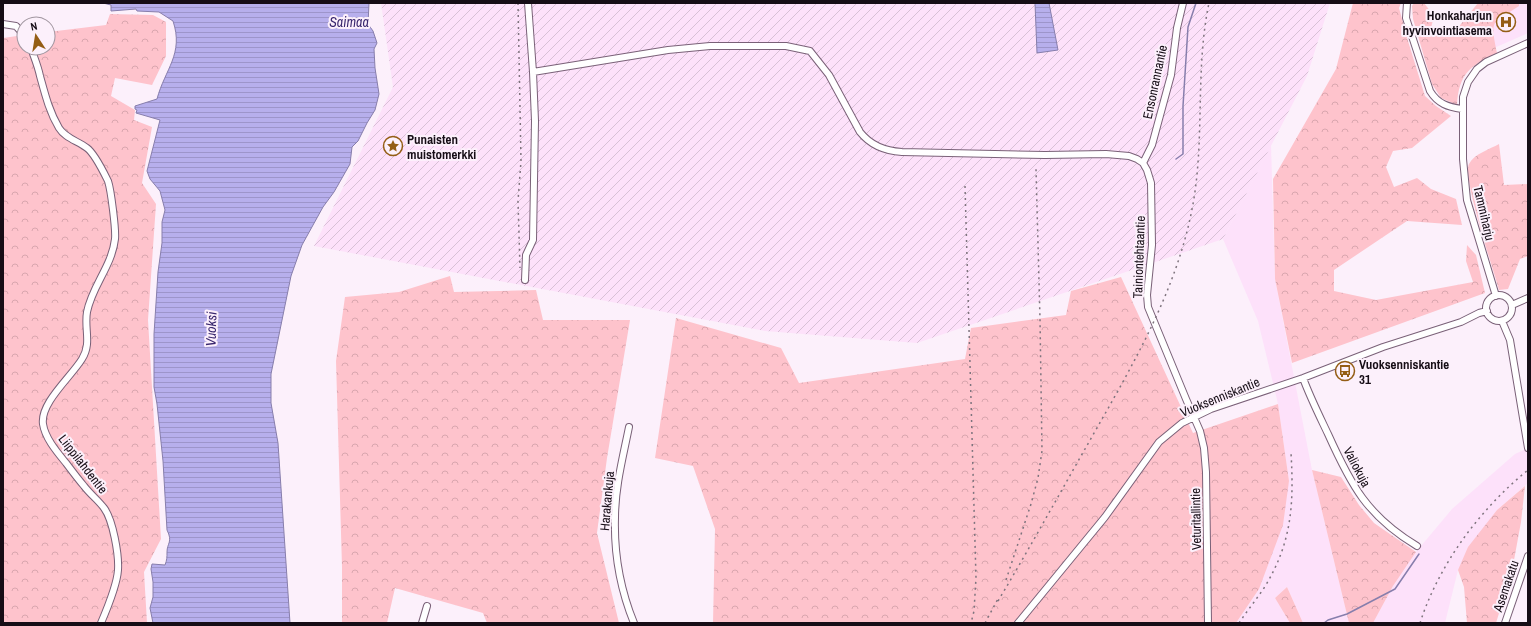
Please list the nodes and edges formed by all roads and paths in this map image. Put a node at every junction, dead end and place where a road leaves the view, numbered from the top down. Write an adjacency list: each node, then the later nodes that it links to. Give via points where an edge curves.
1 (528, 3): 8 (street)
2 (1182, 3): 10 (street, Ensonrannantie, via 1171,75 1152,145)
3 (1407, 3): 9 (street, via 1406,18 1430,91 1443,104)
4 (3, 24): 5 (street)
5 (16, 26)
6 (1528, 43): 9 (street, Tammiharju, via 1486,62 1477,69 1465,90)
7 (34, 56): 24 (street, Liippilahdentie, via 54,120 60,130 88,149 108,182 114,228 112,256 87,312 87,351 43,413 43,425 48,438 105,509 112,525 118,571 109,606)
8 (533, 72): 10 (street, via 668,50 710,46 786,46 810,50 828,75 866,141 883,149 902,152 1106,154 1129,156); 11 (street, via 533,240 526,255)
9 (1462, 109): 12 (street, Tammiharju, via 1467,200)
10 (1143, 163): 18 (street, Tainiontehtaantie, via 1151,183 1152,245 1148,307)
11 (525, 280)
12 (1496, 296): 14 (street, via 1508,298); 15 (street, via 1489,302)
13 (1528, 298): 14 (street)
14 (1512, 305): 16 (street, via 1510,315)
15 (1487, 311): 16 (street, via 1491,318); 17 (street, Vuoksenniskantie)
16 (1502, 321): 20 (street, via 1510,340)
17 (1303, 378): 18 (street, Vuoksenniskantie); 21 (street, Valiokuja, via 1341,462 1362,499 1389,528)
18 (1194, 417): 27 (street, Vuoksenniskantie, via 1182,423 1159,442 1105,517); 28 (street, Veturitallintie, via 1204,448 1206,472)
19 (629, 427): 26 (street, Harakankuja, via 616,497 615,539 623,588)
20 (1528, 448)
21 (1416, 546)
22 (1528, 556): 29 (street, Asemakatu)
23 (427, 606): 25 (street)
24 (101, 623)
25 (422, 623)
26 (634, 623)
27 (1018, 623)
28 (1208, 623)
29 (1505, 623)

